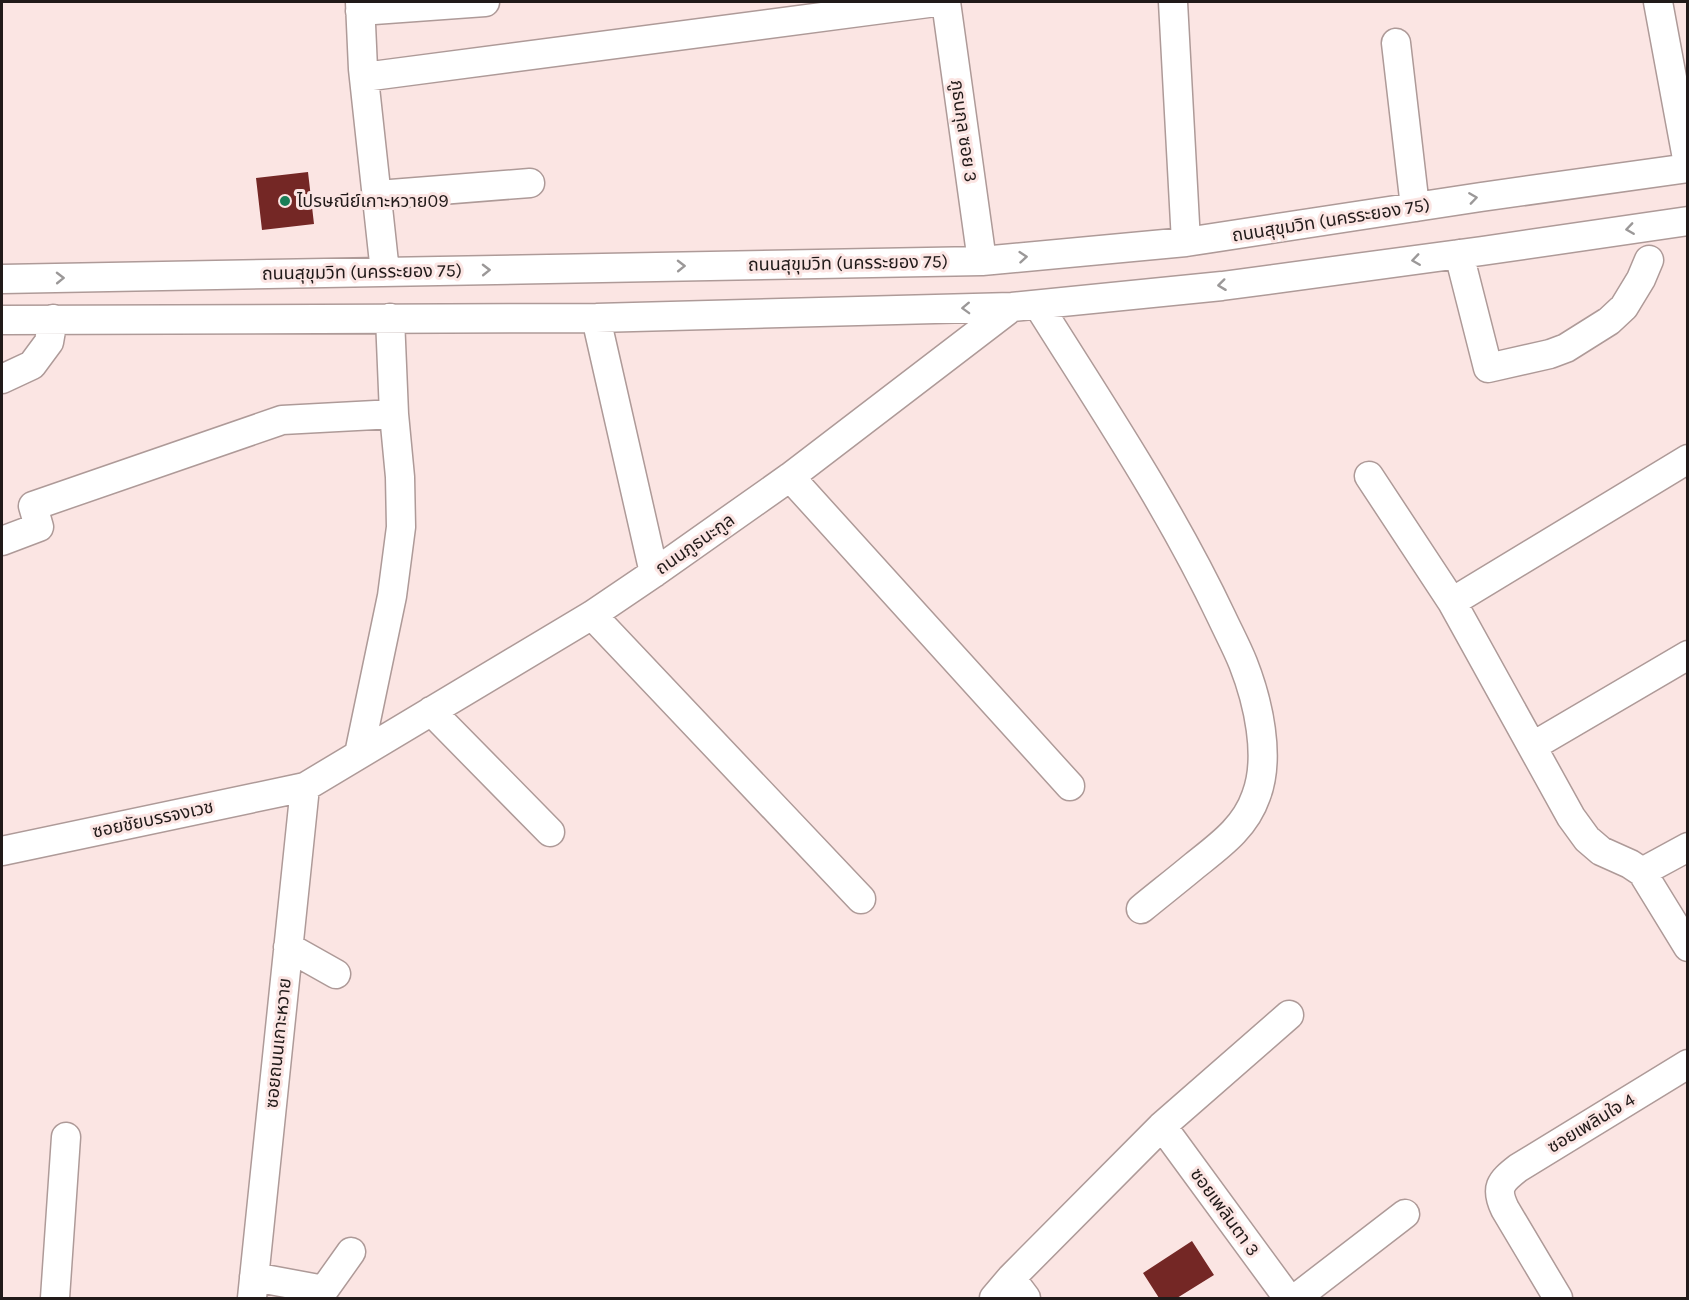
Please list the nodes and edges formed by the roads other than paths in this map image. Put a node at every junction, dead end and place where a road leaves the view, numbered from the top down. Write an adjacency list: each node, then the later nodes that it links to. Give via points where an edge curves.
1 (485, 2): 6 (street)
2 (936, 2): 8 (street)
3 (946, 2): 17 (street, ภูธนกุล ซอย 3)
4 (1173, 2): 14 (street)
5 (1658, 2): 9 (street)
6 (360, 6): 8 (street)
7 (1396, 43): 12 (street)
8 (364, 77): 11 (street)
9 (1688, 166): 12 (street, ถนนสุขุมวิท (นครระยอง 75), one-way to 9)
10 (530, 183): 11 (street)
11 (378, 195): 18 (street)
12 (1415, 207): 14 (street, ถนนสุขุมวิท (นครระยอง 75))
13 (1688, 221): 15 (street, one-way to 15)
14 (1186, 242): 17 (street, ถนนสุขุมวิท (นครระยอง 75), one-way to 14)
15 (1459, 254): 16 (street, via 1488,368 1566,348 1609,321 1624,307); 20 (street, one-way to 20, via 1222,286)
16 (1649, 260)
17 (982, 261): 18 (street, ถนนสุขุมวิท (นครระยอง 75), one-way to 17)
18 (385, 272): 19 (street, ถนนสุขุมวิท (นครระยอง 75), one-way to 18)
19 (2, 279)
20 (1025, 306): 22 (street, one-way to 22); 29 (street, ถนนภูธนะกูล); 45 (street, via 1161,501 1243,664 1261,735 1261,775 1247,817 1230,836)
21 (390, 318): 22 (street); 23 (street); 26 (street)
22 (596, 318): 31 (street)
23 (53, 319): 24 (street); 25 (street, via 49,342 32,364)
24 (2, 320)
25 (2, 379)
26 (394, 414): 30 (street, via 282,420 33,506 39,527); 37 (street, via 401,527 392,596)
27 (1688, 459): 32 (street)
28 (1369, 476): 32 (street)
29 (790, 477): 31 (street, ถนนภูธนะกูล); 38 (street)
30 (2, 541)
31 (654, 573): 33 (street, ถนนภูธนะกูล)
32 (1452, 602): 36 (street)
33 (592, 615): 35 (street, ถนนภูธนะกูล); 44 (street)
34 (1688, 655): 36 (street)
35 (430, 711): 37 (street, ถนนภูธนะกูล); 40 (street)
36 (1533, 746): 43 (street, via 1571,817 1587,838 1601,851)
37 (359, 754): 39 (street, ถนนภูธนะกูล)
38 (1070, 786)
39 (304, 787): 42 (street, ซอยชัยบรรจงเวช); 46 (street, ซอยถนนเกาะหวาย)
40 (550, 832)
41 (1688, 847): 43 (street)
42 (2, 851)
43 (1642, 872): 47 (street)
44 (861, 899)
45 (1141, 909)
46 (288, 947): 48 (street); 55 (street, ซอยถนนเกาะหวาย)
47 (1688, 947)
48 (336, 974)
49 (1289, 1015): 51 (street)
50 (1688, 1064): 60 (street, ซอยเพลินใจ 4, via 1518,1168 1499,1187 1505,1209)
51 (1162, 1126): 56 (street); 58 (street, ซอยเพลินตา 3)
52 (66, 1137): 57 (street)
53 (1405, 1214): 59 (street)
54 (351, 1252): 55 (street, via 324,1290)
55 (253, 1288)
56 (1011, 1292)
57 (55, 1299)
58 (1288, 1299)
59 (1296, 1299)
60 (1558, 1299)

